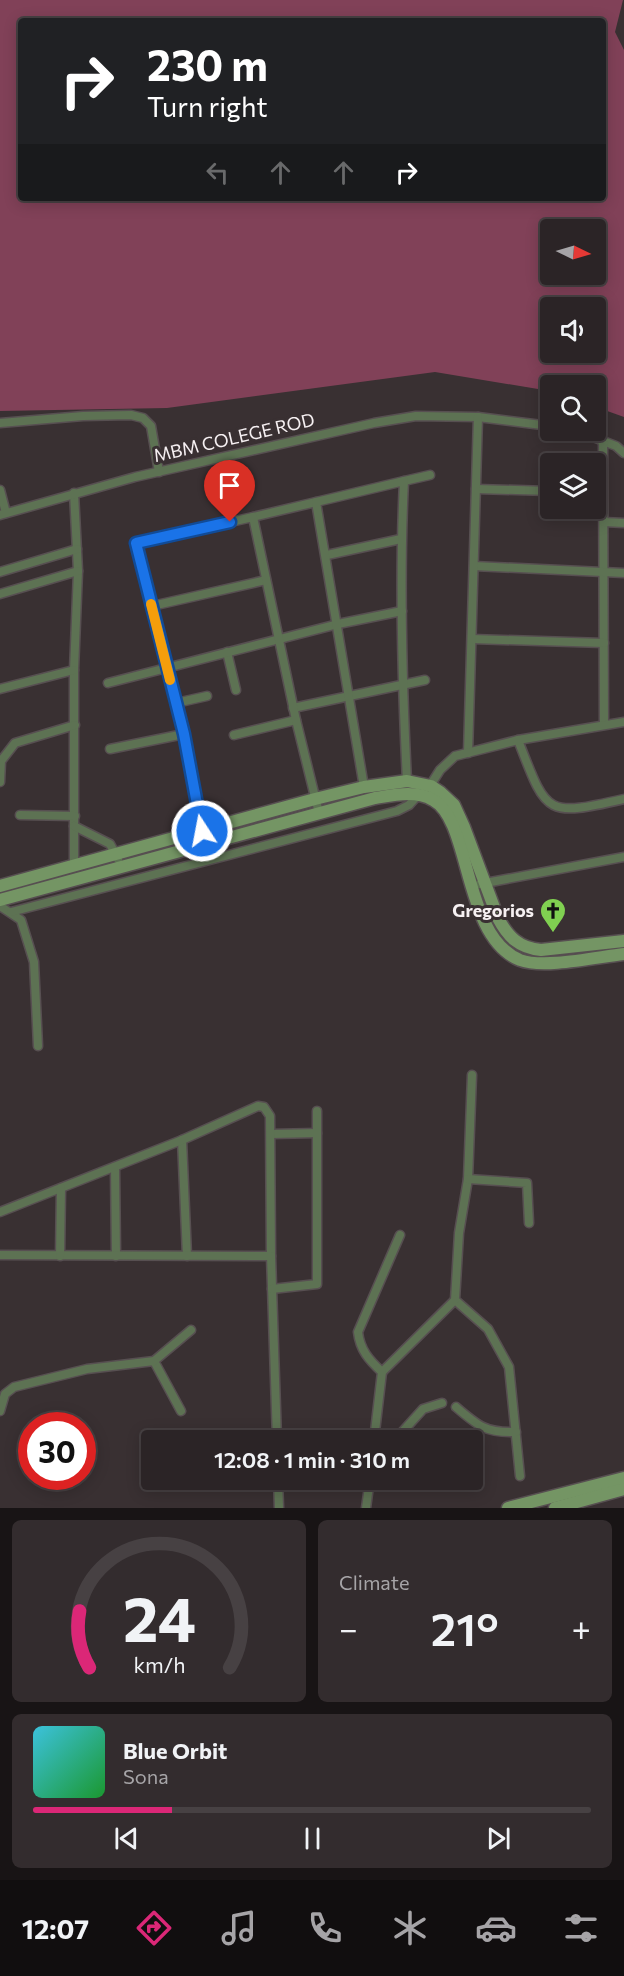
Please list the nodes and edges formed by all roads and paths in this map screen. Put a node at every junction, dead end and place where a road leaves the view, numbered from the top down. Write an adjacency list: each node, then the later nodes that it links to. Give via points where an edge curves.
1 (478, 417): 3 (street, MBM COLEGE ROD); 6 (street, MBM COLEGE ROD, via 416,416 374,423); 9 (street)
2 (0, 423): 6 (street, via 83,416 143,418 151,426)
3 (540, 425)
4 (605, 441): 5 (street)
5 (624, 453)
6 (159, 472): 12 (street, MBM COLEGE ROD)
7 (430, 475): 8 (street)
8 (404, 481): 13 (street); 19 (street)
9 (476, 489): 11 (street); 22 (street)
10 (0, 490): 14 (street)
11 (540, 491)
12 (74, 493): 14 (street, MBM COLEGE ROD); 20 (street)
13 (316, 502): 15 (street); 21 (street)
14 (3, 514)
15 (253, 517): 27 (street); 29 (street, via 136,543)
16 (604, 519): 17 (street)
17 (604, 522): 18 (street); 25 (street)
18 (624, 523)
19 (401, 539): 21 (street); 30 (street)
20 (77, 549): 23 (street); 24 (street)
21 (327, 555): 31 (street)
22 (474, 566): 25 (street); 32 (street)
23 (78, 571): 28 (street); 37 (street)
24 (0, 572)
25 (604, 572): 26 (street); 34 (street)
26 (624, 573)
27 (266, 579): 29 (street); 33 (street)
28 (0, 594)
29 (152, 606): 36 (street)
30 (402, 611): 31 (street); 40 (street)
31 (338, 624): 33 (street); 43 (street)
32 (472, 639): 34 (street); 55 (street)
33 (279, 640): 35 (street); 46 (street)
34 (604, 643): 49 (street)
35 (227, 652): 36 (street); 42 (street)
36 (166, 667): 39 (street); 45 (street)
37 (74, 670): 41 (street); 50 (street)
38 (425, 680): 40 (street)
39 (108, 684)
40 (402, 684): 43 (street); 56 (street)
41 (0, 689)
42 (236, 690)
43 (350, 694): 46 (street); 58 (street)
44 (207, 696): 45 (street)
45 (176, 703): 51 (street)
46 (293, 708): 47 (street)
47 (296, 720): 52 (street); 60 (street)
48 (624, 722): 49 (street)
49 (604, 724): 53 (street)
50 (75, 725): 57 (street, via 8,748 1,761); 64 (street)
51 (184, 734): 54 (street); 67 (street)
52 (234, 735)
53 (518, 741): 55 (street); 61 (street, via 536,787 555,807 575,810)
54 (110, 748)
55 (468, 753): 59 (street, via 446,762)
56 (408, 781): 58 (street); 59 (street)
57 (0, 782)
58 (364, 787): 60 (street)
59 (424, 792): 62 (street, via 375,798); 68 (street, via 396,811); 72 (street, via 454,805); 74 (street, via 448,815)
60 (315, 799): 62 (street); 67 (street)
61 (624, 799)
62 (319, 813): 65 (street)
63 (20, 816): 64 (street)
64 (75, 816): 66 (street)
65 (284, 822): 67 (street); 68 (street)
66 (75, 826): 70 (street, via 105,840); 71 (street)
67 (204, 837): 70 (street)
68 (288, 839): 77 (street)
69 (624, 857): 72 (street)
70 (119, 861): 71 (street); 75 (street)
71 (74, 866): 73 (street)
72 (484, 883): 74 (street); 78 (street, via 506,933 530,949)
73 (0, 886)
74 (471, 886): 79 (street, via 494,939 521,960 542,963)
75 (0, 900)
76 (0, 906): 77 (street)
77 (11, 912): 80 (street, via 21,920 34,962)
78 (624, 941)
79 (624, 954)
80 (38, 1046)
81 (472, 1075): 87 (street)
82 (317, 1111): 83 (street)
83 (317, 1133): 84 (street); 97 (street, via 317,1284)
84 (271, 1134): 85 (street, via 268,1110 258,1106); 96 (street)
85 (182, 1140): 86 (street); 95 (street)
86 (115, 1167): 88 (street); 94 (street)
87 (468, 1179): 90 (street, via 527,1183); 98 (street, via 459,1233)
88 (62, 1188): 89 (street); 93 (street)
89 (0, 1212)
90 (529, 1223)
91 (400, 1235): 101 (street, via 358,1332 368,1359)
92 (0, 1255): 93 (street)
93 (60, 1256): 94 (street)
94 (116, 1256): 95 (street)
95 (187, 1256): 96 (street)
96 (271, 1256): 97 (street)
97 (272, 1289): 106 (street)
98 (455, 1300): 101 (street); 109 (street, via 488,1329 509,1367)
99 (191, 1330): 100 (street)
100 (154, 1360): 104 (street, via 87,1369 14,1387 5,1394); 105 (street)
101 (382, 1372): 107 (street)
102 (442, 1403): 108 (street, via 423,1409)
103 (456, 1407): 109 (street, via 475,1424 494,1433)
104 (0, 1411)
105 (181, 1411)
106 (277, 1430)
107 (375, 1430)
108 (404, 1430)
109 (516, 1432): 110 (street)
110 (520, 1476)
111 (624, 1478): 117 (street)
112 (624, 1489): 118 (street)
113 (278, 1490): 115 (street)
114 (368, 1490): 116 (street)
115 (279, 1508)
116 (366, 1508)
117 (508, 1508)
118 (555, 1508)

